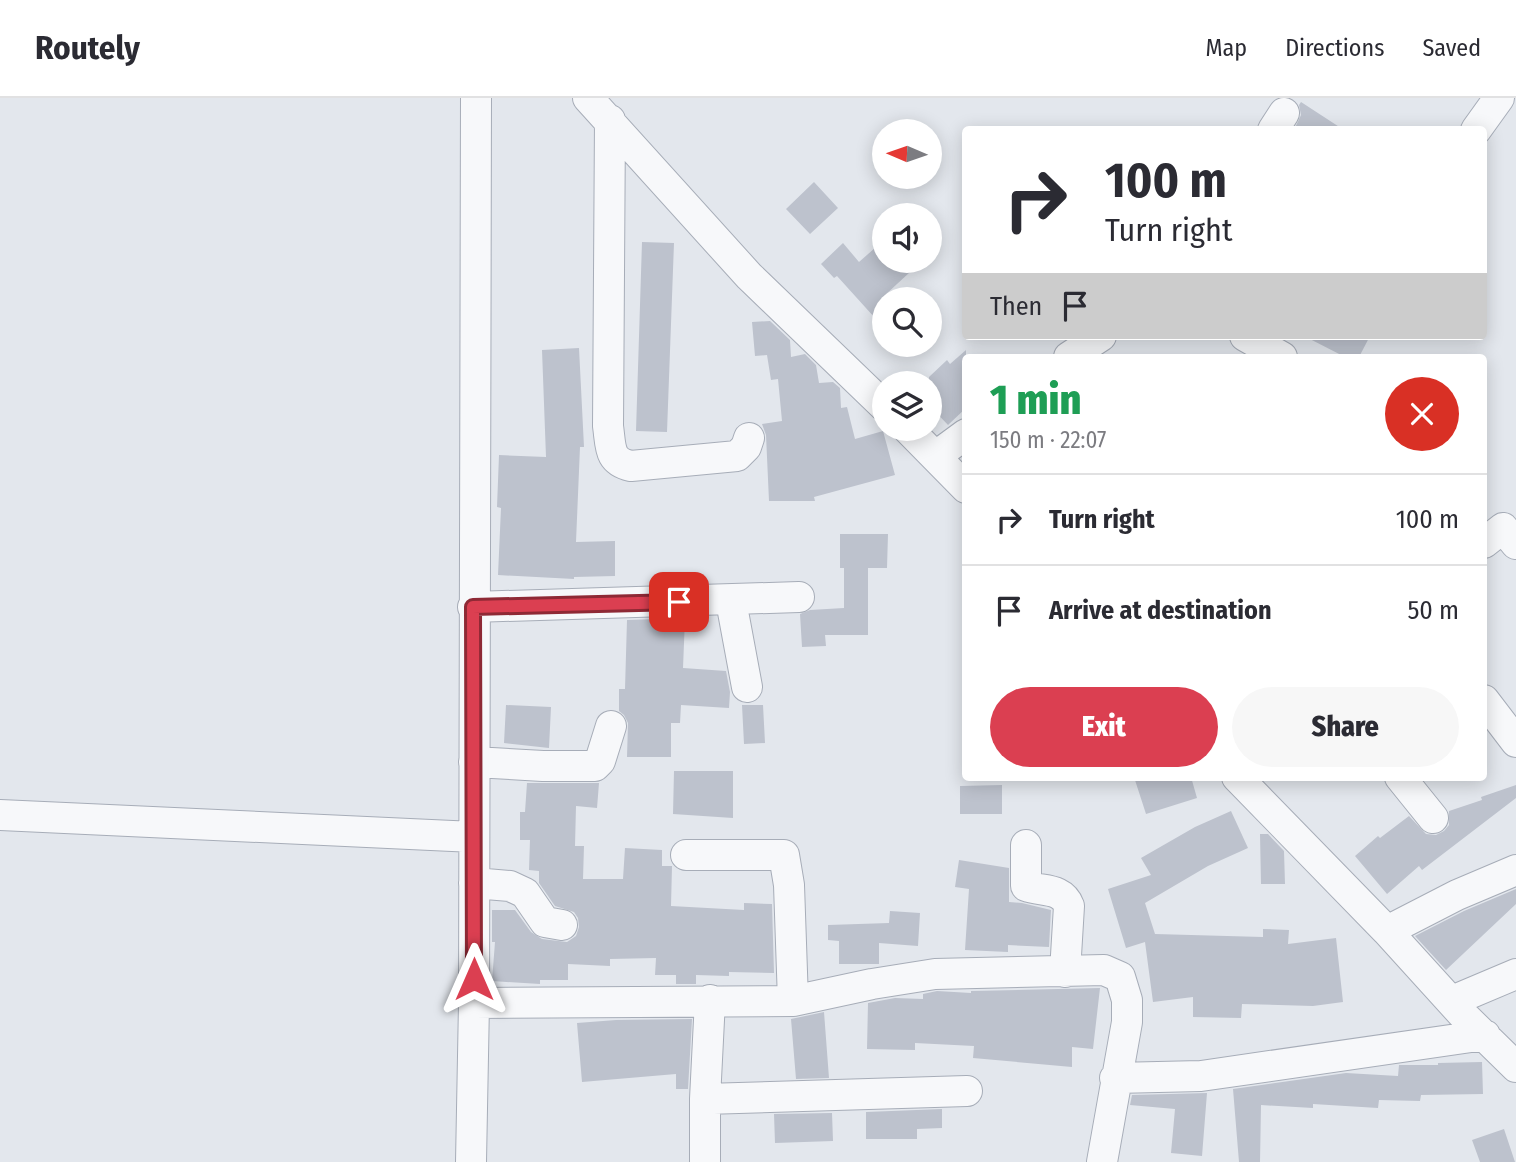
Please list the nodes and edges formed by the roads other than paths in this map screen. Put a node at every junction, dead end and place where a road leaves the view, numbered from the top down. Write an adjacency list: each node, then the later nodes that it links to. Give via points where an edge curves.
1 (476, 98): 20 (street)
2 (588, 98): 4 (street)
3 (1499, 98): 5 (street)
4 (610, 120): 10 (street, via 749,276); 12 (street, via 608,426 612,455 620,464 631,466 737,456)
5 (1479, 126)
6 (1095, 340): 8 (street)
7 (1252, 340): 9 (street)
8 (1074, 354)
9 (1278, 354)
10 (872, 394)
11 (962, 437): 14 (street)
12 (749, 438)
13 (920, 441): 14 (street)
14 (936, 456): 15 (street)
15 (962, 484)
16 (1487, 541): 17 (street, via 1503,528)
17 (1515, 542)
18 (799, 597): 19 (street)
19 (731, 601): 20 (street); 21 (street)
20 (473, 607): 25 (street)
21 (747, 687)
22 (1487, 704): 24 (street)
23 (611, 726): 25 (street, via 595,766)
24 (1516, 742)
25 (474, 762): 30 (street)
26 (1241, 781): 36 (street)
27 (1403, 781): 29 (street)
28 (0, 815): 30 (street)
29 (1433, 818)
30 (474, 837): 34 (street)
31 (1026, 845): 37 (street, via 1026,886 1053,891 1066,898 1069,906)
32 (686, 855): 40 (street, via 784,855)
33 (1516, 870): 36 (street)
34 (474, 883): 35 (street, via 510,886 525,893 545,922); 42 (street)
35 (562, 925)
36 (1387, 931): 41 (street)
37 (1065, 972): 40 (street, via 935,974); 45 (street, via 1104,970 1120,977 1127,1022)
38 (1516, 974): 41 (street)
39 (710, 1000): 40 (street); 42 (street); 47 (street)
40 (793, 1001)
41 (1452, 1001): 43 (street)
42 (474, 1003): 48 (street)
43 (1485, 1035): 44 (street); 45 (street, via 1201,1076)
44 (1513, 1060)
45 (1115, 1077): 50 (street)
46 (967, 1091): 47 (street)
47 (705, 1099): 49 (street)
48 (471, 1162)
49 (705, 1162)
50 (1102, 1162)

